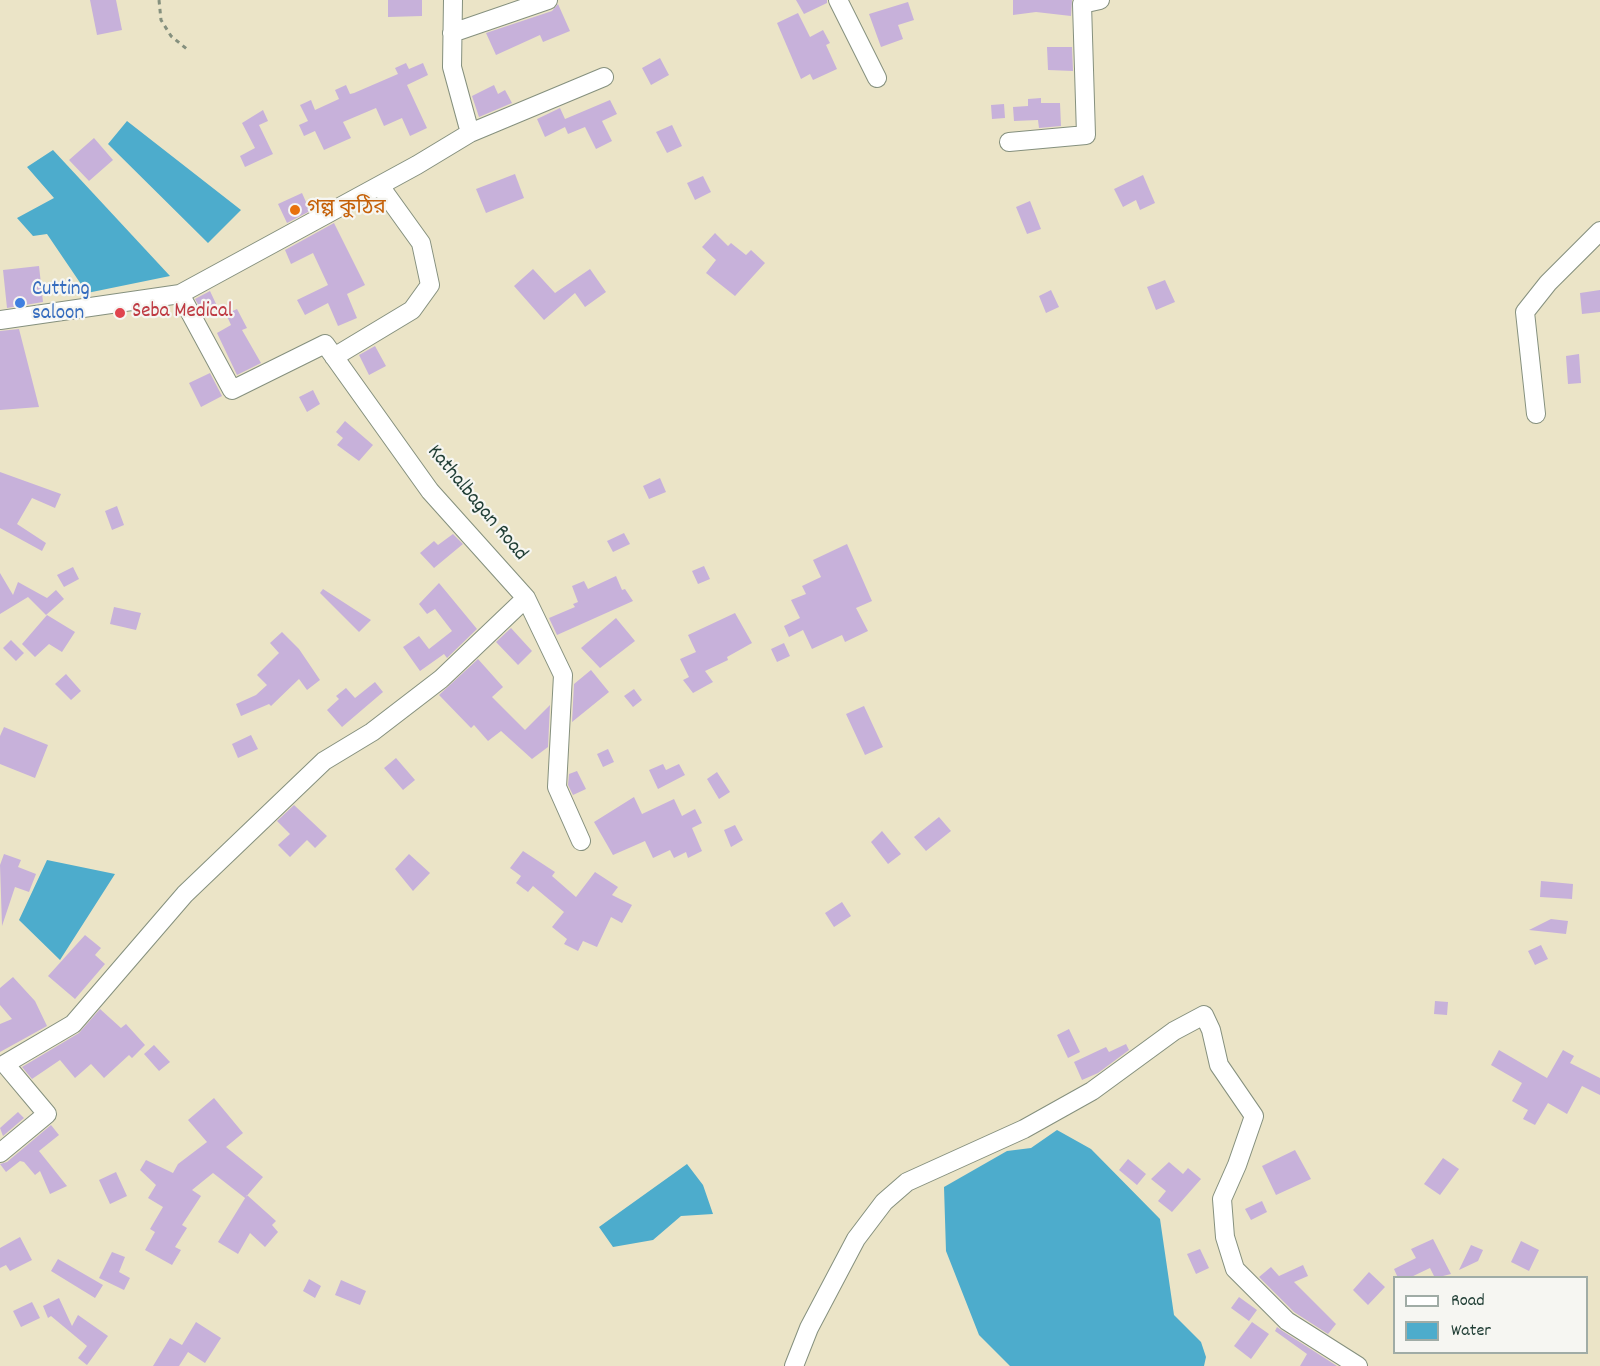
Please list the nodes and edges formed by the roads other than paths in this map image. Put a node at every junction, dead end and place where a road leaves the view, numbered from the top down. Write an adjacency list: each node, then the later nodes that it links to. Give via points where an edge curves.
1 (453, 0): 5 (street)
2 (548, 0): 5 (street)
3 (838, 0): 7 (street)
4 (1100, 0): 9 (street, via 1082,4 1086,135)
5 (452, 33): 8 (street, via 452,67)
6 (604, 77): 8 (street)
7 (877, 78)
8 (471, 133): 10 (street)
9 (1010, 142)
10 (380, 186): 12 (street); 14 (street, via 421,243 430,285 412,310)
11 (1600, 231): 15 (street, via 1525,312)
12 (180, 294): 13 (street); 14 (street, via 232,390 325,344)
13 (0, 320)
14 (334, 357): 16 (street, Kathalbagan Road, via 430,491)
15 (1536, 414)
16 (526, 598): 17 (street, Kathalbagan Road, via 563,675 557,787); 18 (street, via 441,679 372,732 324,761 185,894 73,1024 5,1064 47,1114)
17 (581, 841)
18 (0, 1153)
19 (794, 1366): 20 (street, via 809,1328 856,1239 884,1202 907,1182 1024,1129 1092,1091 1174,1031 1204,1015 1219,1065 1254,1116 1222,1199 1225,1237 1235,1269 1287,1321)
20 (1358, 1366)

